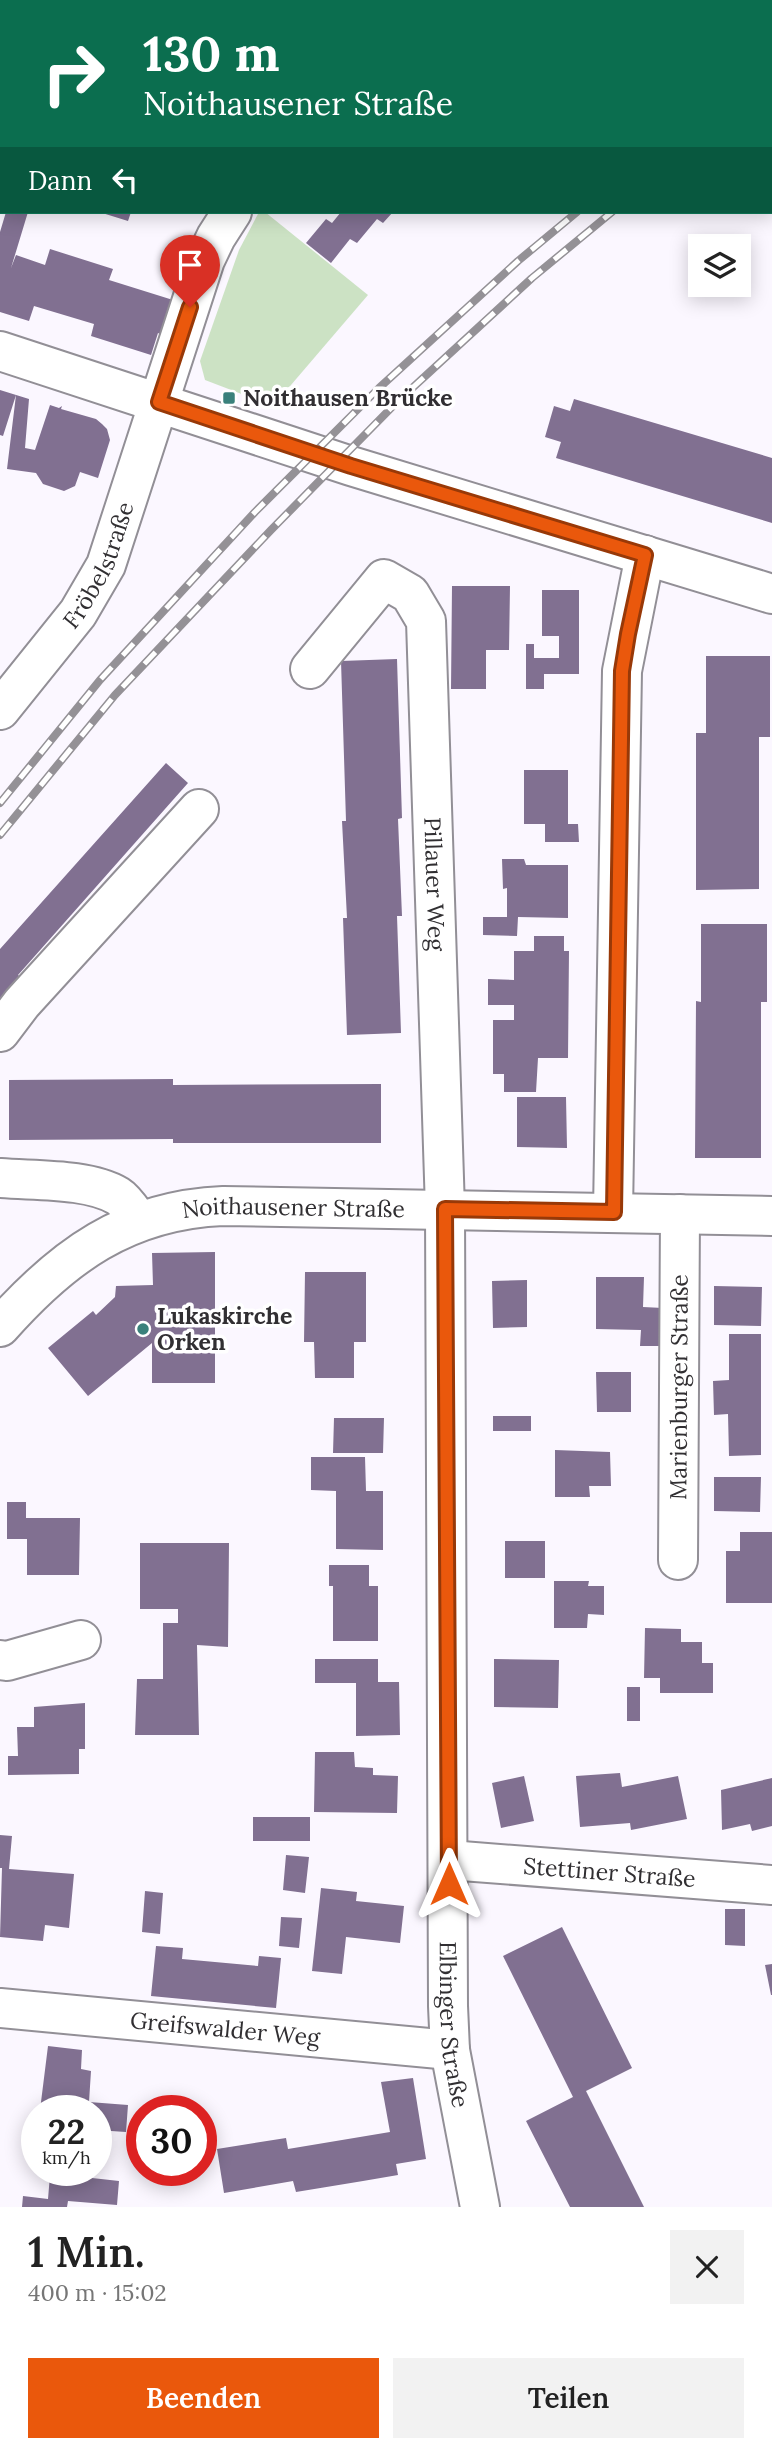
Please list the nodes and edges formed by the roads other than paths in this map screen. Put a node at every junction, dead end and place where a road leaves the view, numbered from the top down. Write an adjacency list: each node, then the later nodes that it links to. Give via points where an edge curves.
1 (231, 214): 3 (street, Fröbelstraße, via 205,260)
2 (0, 351): 3 (street)
3 (159, 402): 4 (street); 7 (street, Fröbelstraße, via 106,565 72,621)
4 (645, 555): 5 (street); 12 (street, via 622,671)
5 (772, 594)
6 (310, 669): 11 (street, Pillauer Weg, via 384,579 410,594 426,621)
7 (0, 710)
8 (199, 809): 9 (street)
9 (0, 1032)
10 (0, 1178): 15 (street, via 99,1189 120,1197)
11 (445, 1209): 12 (street, Noithausener Straße); 15 (street, Noithausener Straße, via 210,1206); 20 (street, Elbinger Straße)
12 (614, 1212): 13 (street, Noithausener Straße)
13 (680, 1214): 14 (street, Noithausener Straße); 17 (street, Marienburger Straße)
14 (772, 1216)
15 (139, 1221): 16 (street, Noithausener Straße, via 69,1261)
16 (0, 1327)
17 (678, 1560)
18 (81, 1640): 19 (street)
19 (0, 1660)
20 (449, 1860): 21 (street, Stettiner Straße); 23 (street, Elbinger Straße)
21 (772, 1885)
22 (0, 2010): 23 (street, Greifswalder Weg)
23 (450, 2050): 24 (street, Elbinger Straße)
24 (480, 2207)

